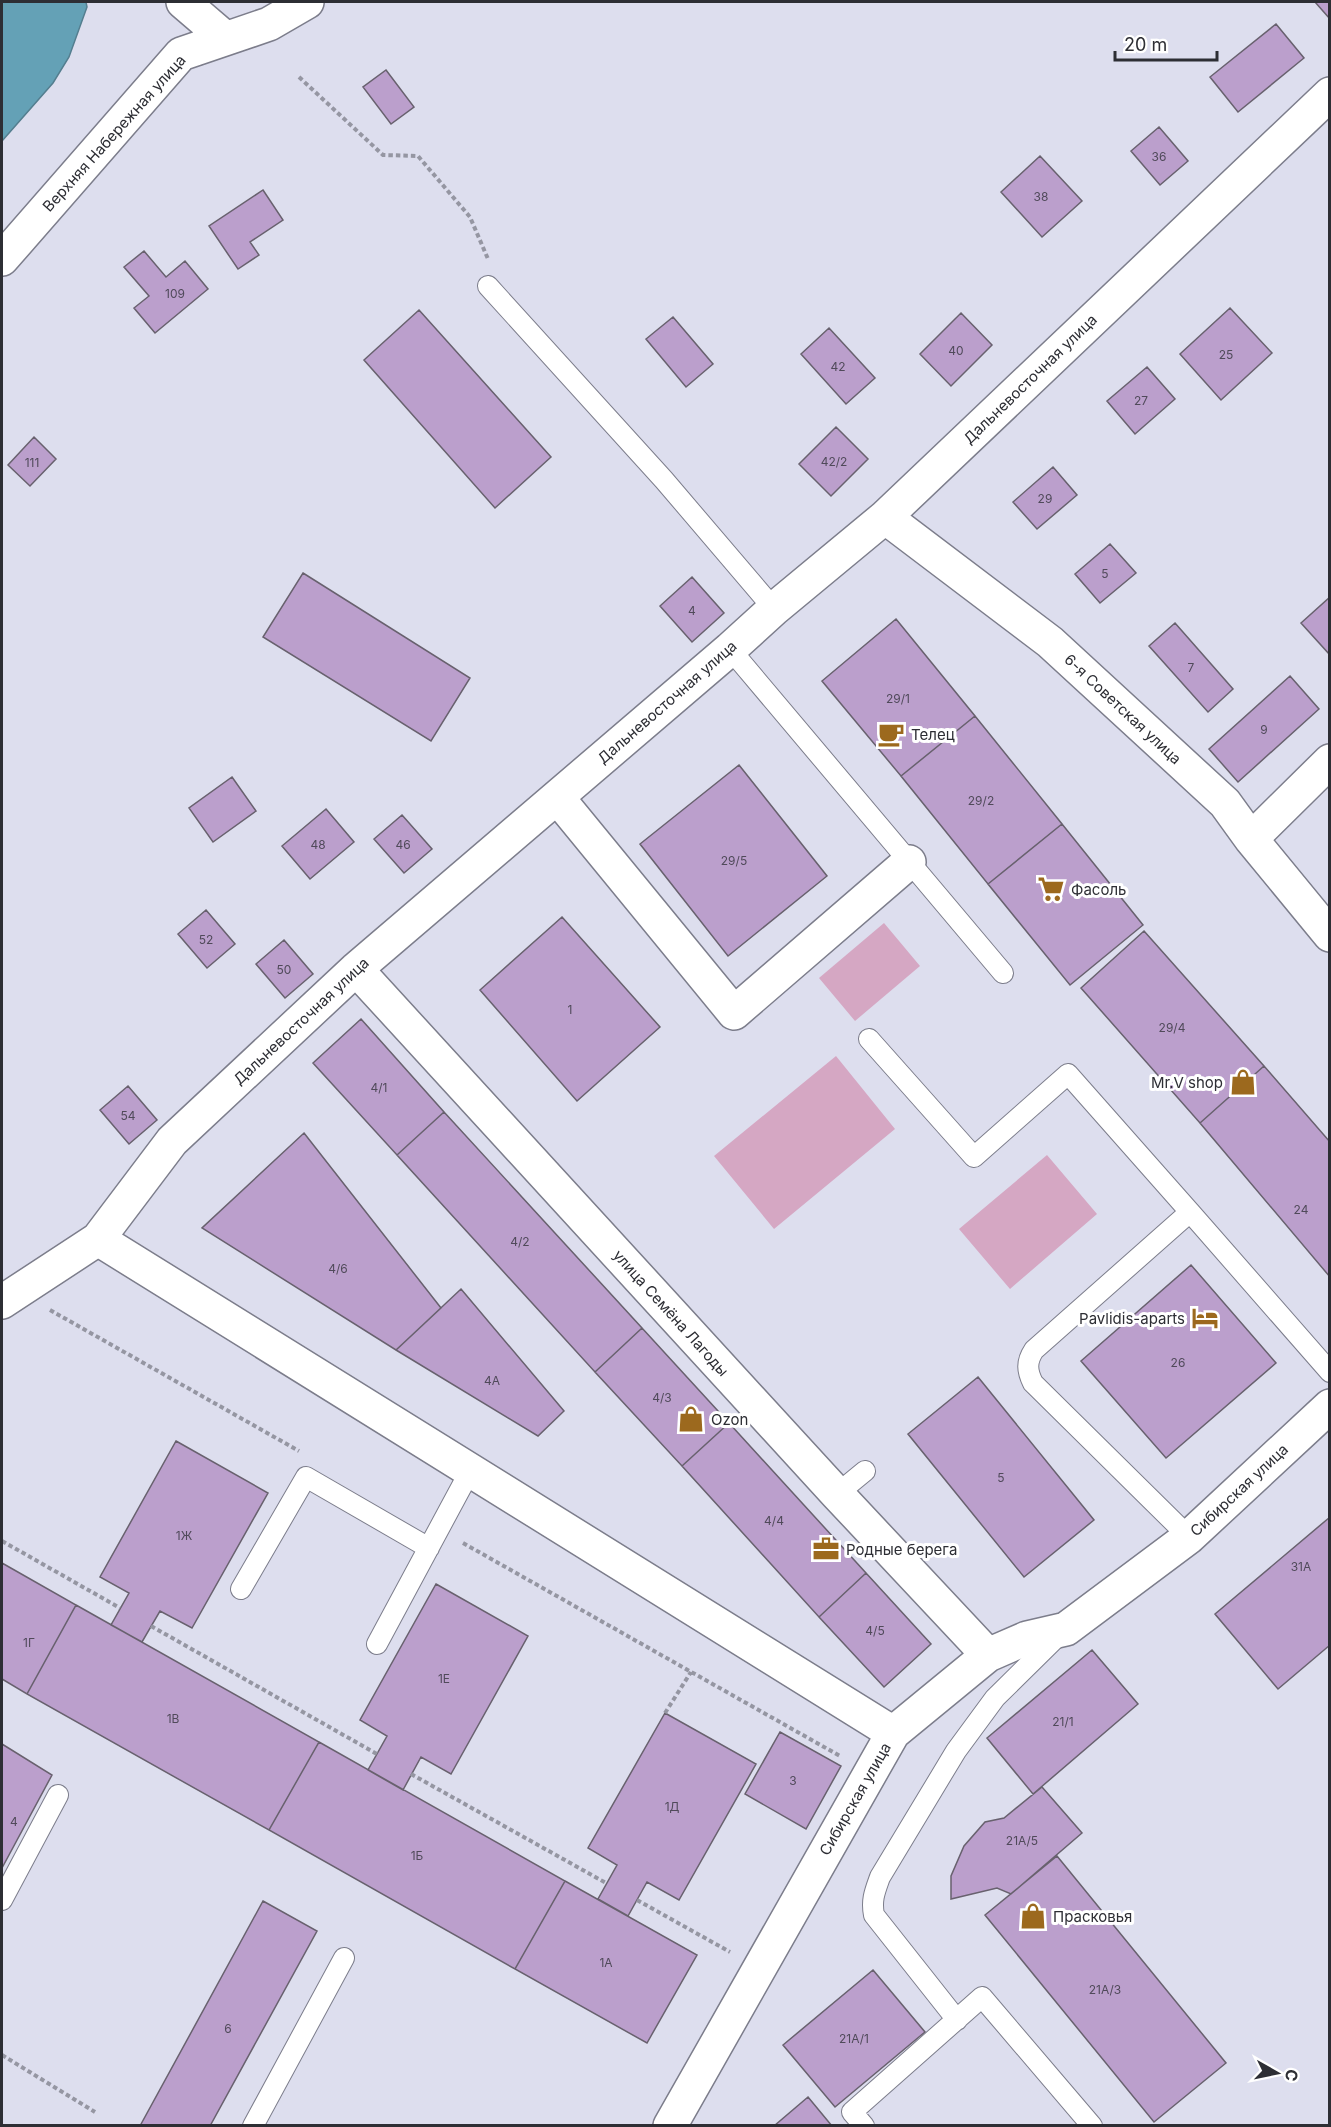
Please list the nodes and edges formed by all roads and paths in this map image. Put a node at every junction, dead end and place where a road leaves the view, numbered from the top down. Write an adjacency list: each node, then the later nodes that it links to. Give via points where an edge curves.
1 (183, 2): 3 (street)
2 (307, 2): 3 (street, Верхняя Набережная улица, via 269,24)
3 (225, 38): 6 (street, Верхняя Набережная улица, via 181,54)
4 (300, 77): 7 (path, via 383,155 418,156 470,217 489,263)
5 (1329, 94): 8 (street, Дальневосточная улица)
6 (2, 259)
7 (488, 286): 9 (lane, via 664,480)
8 (885, 517): 9 (street, Дальневосточная улица); 13 (street, 6-я Советская улица, via 1050,642 1225,803)
9 (774, 609): 10 (street, Дальневосточная улица)
10 (730, 649): 12 (street, Дальневосточная улица); 14 (lane)
11 (1329, 761): 13 (street)
12 (557, 797): 14 (street, via 734,1013); 16 (street, Дальневосточная улица)
13 (1251, 839): 15 (street, 6-я Советская улица)
14 (909, 862): 17 (lane)
15 (1329, 935)
16 (356, 969): 20 (street, Дальневосточная улица, via 172,1141); 26 (street, улица Семёна Лагоды)
17 (1003, 973)
18 (869, 1039): 19 (lane, via 974,1157 1068,1074)
19 (1190, 1212): 22 (lane); 27 (lane, via 1034,1350 1027,1367 1033,1383)
20 (98, 1239): 21 (street, Дальневосточная улица); 24 (street)
21 (2, 1302)
22 (1329, 1372)
23 (1329, 1406): 27 (street, Сибирская улица)
24 (470, 1471): 29 (lane); 38 (street)
25 (865, 1471): 26 (lane)
26 (837, 1494): 35 (street, улица Семёна Лагоды)
27 (1189, 1537): 33 (street, Сибирская улица)
28 (2, 1541): 31 (path)
29 (429, 1548): 30 (lane, via 306,1477); 34 (lane)
30 (241, 1589)
31 (120, 1608)
32 (151, 1626): 39 (path)
33 (1065, 1629): 35 (street, Сибирская улица, via 1027,1638); 47 (lane, via 995,1698 956,1750 873,1895 874,1915)
34 (377, 1644)
35 (988, 1655): 38 (street, Сибирская улица)
36 (691, 1672): 37 (path)
37 (664, 1713)
38 (893, 1733): 50 (street, Сибирская улица)
39 (377, 1754)
40 (411, 1774): 42 (path)
41 (58, 1795): 43 (lane)
42 (606, 1883)
43 (2, 1900)
44 (637, 1900): 45 (path)
45 (715, 1944)
46 (344, 1958): 51 (lane)
47 (957, 2020): 52 (lane, via 852,2112); 53 (lane, via 982,1997)
48 (2, 2055): 49 (path)
49 (95, 2112)
50 (671, 2125)
51 (253, 2126)
52 (864, 2126)
53 (1092, 2126)

